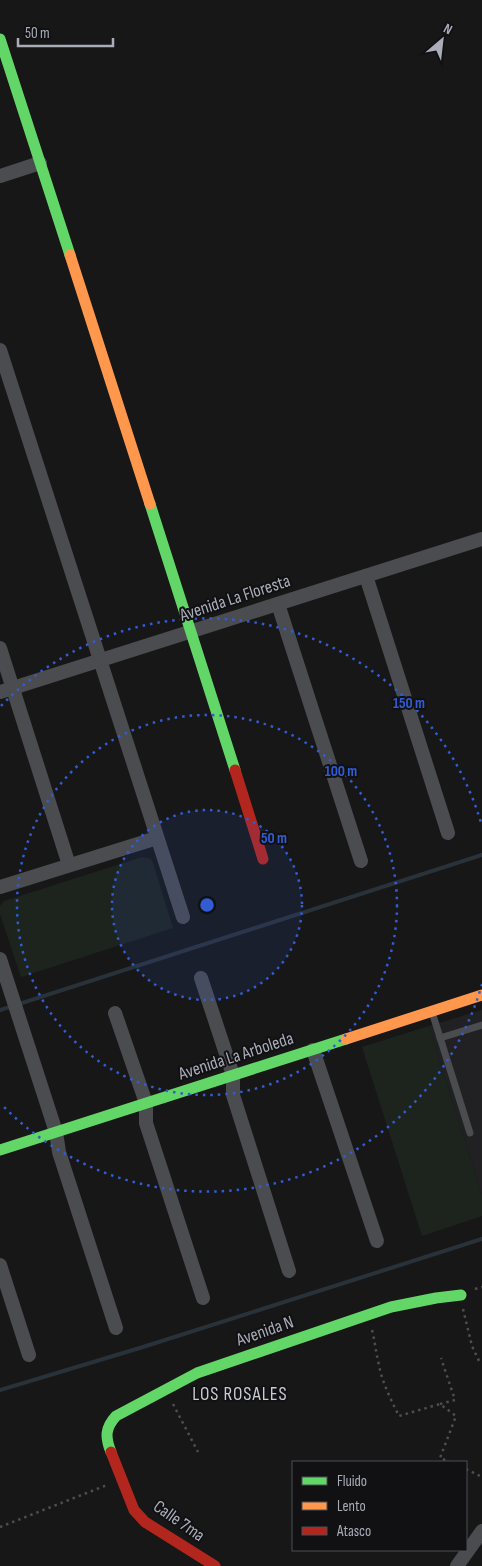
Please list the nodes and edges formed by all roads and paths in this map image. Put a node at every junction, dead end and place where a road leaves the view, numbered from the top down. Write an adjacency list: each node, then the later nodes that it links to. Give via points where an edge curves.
1 (0, 39): 2 (street)
2 (5, 72): 3 (street)
3 (40, 163): 4 (street); 9 (street)
4 (0, 176)
5 (0, 350): 11 (street)
6 (482, 539): 7 (street, Avenida La Floresta)
7 (366, 576): 8 (street, Avenida La Floresta); 13 (street)
8 (278, 604): 9 (street, Avenida La Floresta); 16 (street)
9 (191, 631): 11 (street, Avenida La Floresta); 15 (street)
10 (0, 648): 12 (street)
11 (100, 661): 12 (street, Avenida La Floresta); 14 (street)
12 (7, 690): 17 (street)
13 (448, 833)
14 (157, 838): 17 (street); 19 (street)
15 (262, 859)
16 (361, 861)
17 (68, 866): 18 (street)
18 (0, 887)
19 (182, 917)
20 (0, 959): 30 (street)
21 (201, 978): 28 (street)
22 (482, 995): 23 (street, Avenida La Arboleda)
23 (432, 1012): 26 (lane); 27 (street, Avenida La Arboleda)
24 (115, 1013): 29 (street)
25 (482, 1025): 26 (lane)
26 (440, 1038): 31 (lane)
27 (314, 1050): 28 (street, Avenida La Arboleda); 33 (street)
28 (233, 1075): 29 (street, Avenida La Arboleda); 35 (street, via 233,1095)
29 (146, 1103): 30 (street, Avenida La Arboleda); 37 (street, via 146,1123)
30 (56, 1132): 32 (street, Avenida La Arboleda); 39 (street, via 59,1152)
31 (470, 1133)
32 (0, 1150)
33 (377, 1241)
34 (0, 1266): 40 (street)
35 (289, 1271)
36 (461, 1294): 38 (street, Avenida N, via 391,1307); 42 (path, via 472,1346)
37 (203, 1298)
38 (367, 1315): 43 (street, Avenida N, via 197,1373); 44 (path, via 379,1365 399,1416)
39 (116, 1328)
40 (29, 1355)
41 (442, 1358): 44 (path, via 455,1400)
42 (480, 1363)
43 (165, 1390): 45 (street, Avenida N, via 116,1416 105,1433); 46 (path)
44 (440, 1404): 47 (path, via 456,1416 440,1458)
45 (107, 1442): 50 (street, Calle 7ma)
46 (198, 1452)
47 (448, 1461)
48 (467, 1470): 49 (path)
49 (482, 1477)
50 (122, 1479): 51 (path); 53 (street, Calle 7ma, via 134,1510)
51 (0, 1527)
52 (482, 1531): 55 (street)
53 (198, 1562): 54 (street, Calle 7ma)
54 (215, 1566)
55 (457, 1566)

